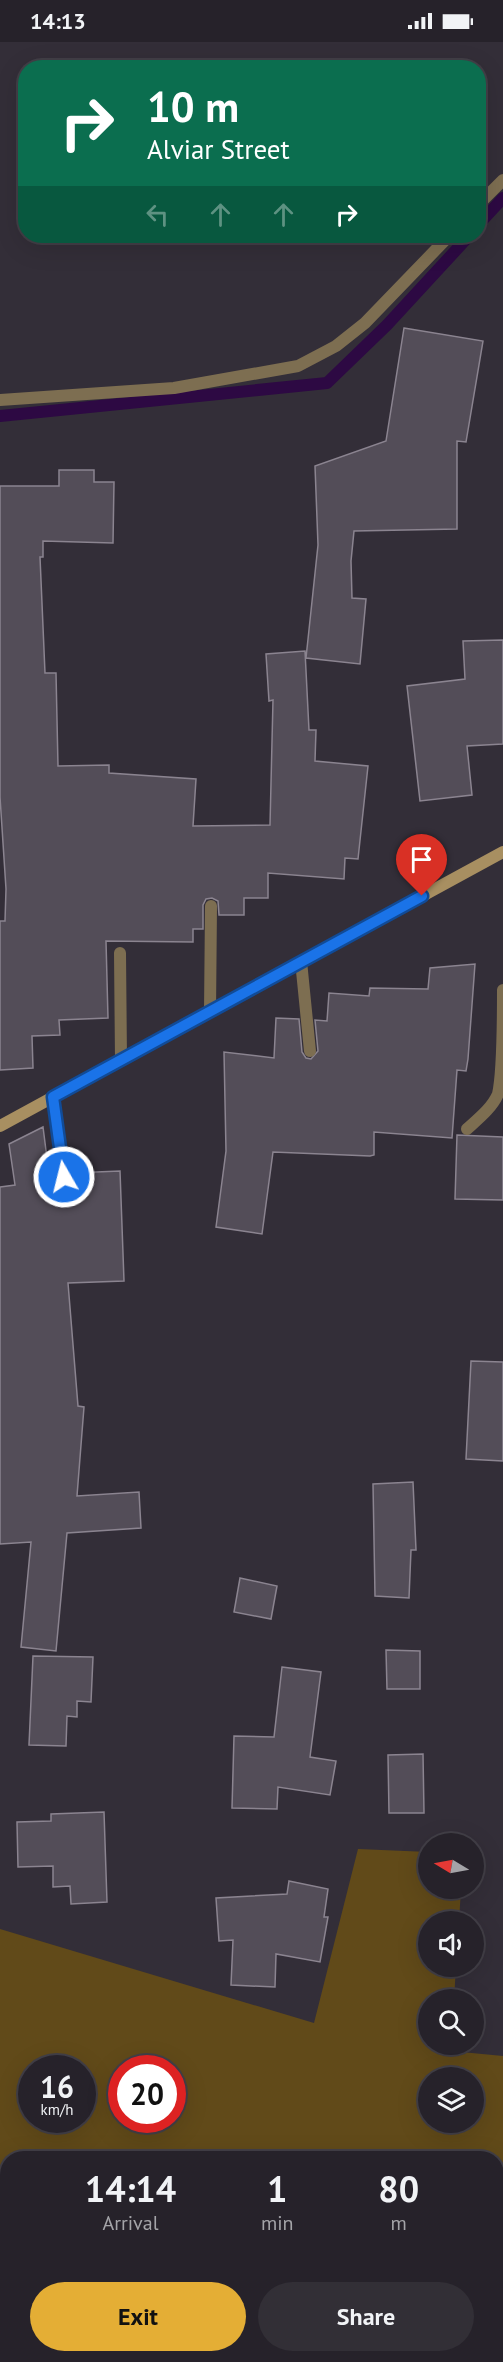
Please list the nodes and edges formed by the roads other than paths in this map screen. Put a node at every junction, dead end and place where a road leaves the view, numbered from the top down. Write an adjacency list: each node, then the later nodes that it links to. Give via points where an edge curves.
1 (503, 180): 2 (street)
2 (486, 197)
3 (442, 243): 4 (street, via 365,323 336,346 298,366 163,389)
4 (0, 400)
5 (503, 852): 8 (street)
6 (211, 906): 10 (street)
7 (120, 953): 12 (street)
8 (301, 962): 10 (street); 11 (street)
9 (503, 990): 15 (street, via 502,1079 489,1108)
10 (210, 1012): 12 (street)
11 (310, 1051)
12 (121, 1060): 13 (street)
13 (53, 1097): 14 (street); 16 (street)
14 (0, 1126)
15 (467, 1129)
16 (64, 1177)

